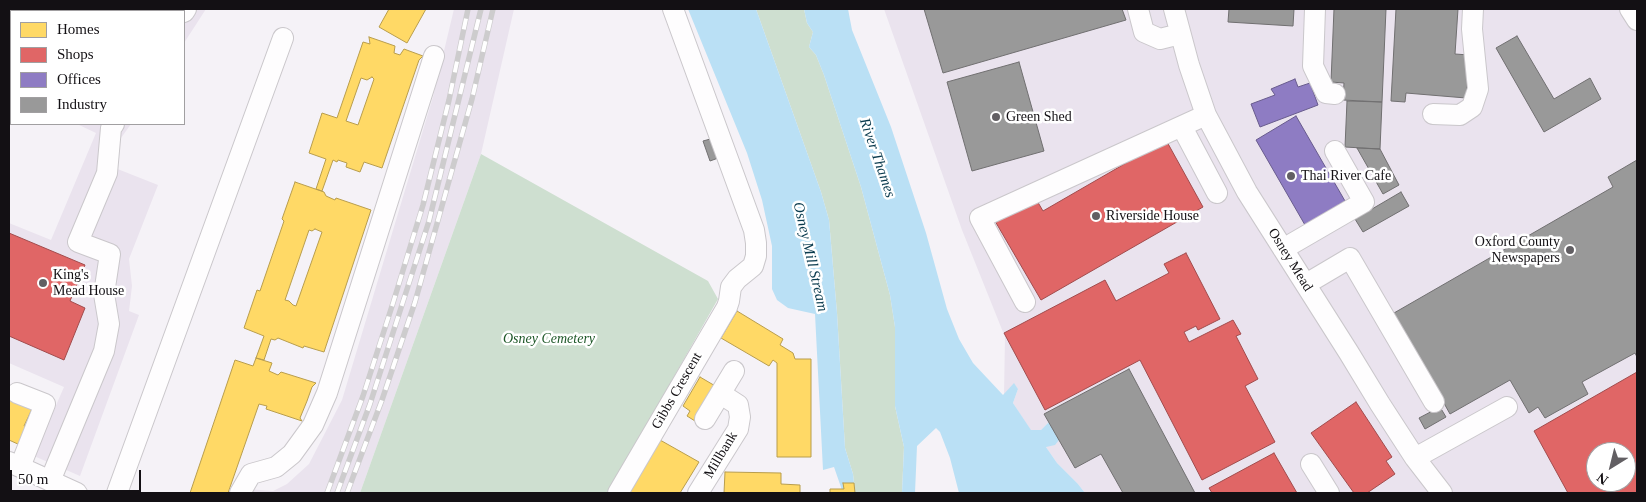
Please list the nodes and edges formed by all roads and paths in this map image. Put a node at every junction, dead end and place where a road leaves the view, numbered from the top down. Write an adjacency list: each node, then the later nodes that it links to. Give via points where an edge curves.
1 (673, 9): 34 (street, Gibbs Crescent, via 754,230 756,256 753,266 731,287 727,307)
2 (1138, 9): 8 (street, via 1144,32 1160,39)
3 (1174, 9): 8 (street, Osney Mead)
4 (1315, 9): 11 (street, via 1313,66 1326,93)
5 (1473, 9): 12 (street, via 1478,89 1472,106 1460,115)
6 (1630, 9): 7 (street)
7 (1637, 20)
8 (1180, 34): 13 (street, Osney Mead)
9 (283, 38): 32 (street)
10 (434, 56): 33 (street, via 327,393 313,425 292,454 276,467 251,474)
11 (1335, 94)
12 (1433, 114)
13 (1206, 116): 15 (street); 18 (street, Osney Mead, via 1247,192)
14 (109, 125): 30 (street, via 107,173 78,242 110,254 104,294 109,324 104,351)
15 (1182, 127): 17 (street); 20 (street, via 980,218)
16 (1336, 151): 18 (street, via 1364,202)
17 (1217, 193)
18 (1283, 249): 19 (street, Osney Mead)
19 (1306, 284): 24 (street, via 1350,258); 27 (street, Osney Mead)
20 (1025, 302)
21 (734, 371): 23 (street)
22 (17, 393): 29 (street, via 45,404)
23 (721, 394): 26 (street); 35 (street, Millbank, via 738,405 738,429)
24 (1434, 402)
25 (1506, 407): 27 (street)
26 (705, 419)
27 (1415, 458): 37 (street, Osney Mead)
28 (1311, 464): 36 (street)
29 (14, 465): 30 (street)
30 (50, 481): 31 (street)
31 (77, 493)
32 (117, 493)
33 (240, 493)
34 (618, 493)
35 (698, 493)
36 (1329, 493)
37 (1442, 493)

